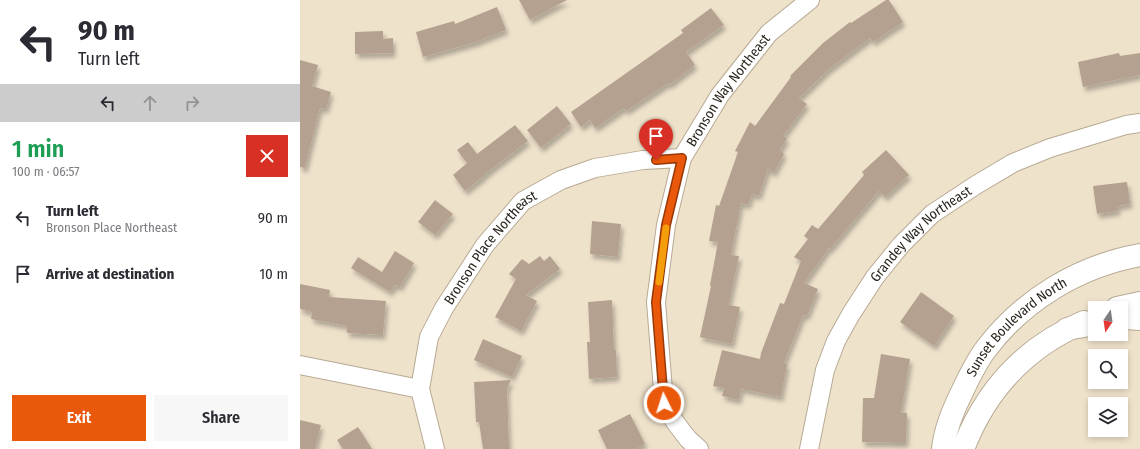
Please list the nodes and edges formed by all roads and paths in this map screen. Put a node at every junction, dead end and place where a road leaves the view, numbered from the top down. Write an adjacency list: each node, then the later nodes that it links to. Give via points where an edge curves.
1 (810, 0): 3 (street, Bronson Way Northeast, via 769,33 720,95)
2 (1140, 122): 16 (street, Grandey Way Northeast, via 1050,148 1013,163 932,214 901,245 875,277 836,341 825,370)
3 (682, 158): 13 (street, Bronson Place Northeast, via 643,160 595,168 561,180 523,201 485,245 444,308 429,337); 15 (street, Bronson Way Northeast, via 666,225 656,302 664,403 675,422)
4 (1140, 255): 17 (main road, Sunset Boulevard North, via 1097,267 1061,283 1031,303 1010,322 985,350 970,374 955,407 944,438)
5 (1140, 302): 6 (main road)
6 (1128, 305)
7 (1128, 318): 8 (main road)
8 (1140, 319)
9 (1088, 320): 11 (main road)
10 (1088, 325): 11 (main road)
11 (1067, 329): 18 (main road, via 1030,353 1007,375 984,406 969,432)
12 (300, 365): 13 (street)
13 (420, 389): 14 (street, Bronson Place Northeast)
14 (435, 449)
15 (699, 449)
16 (809, 449)
17 (943, 449)
18 (963, 449)

